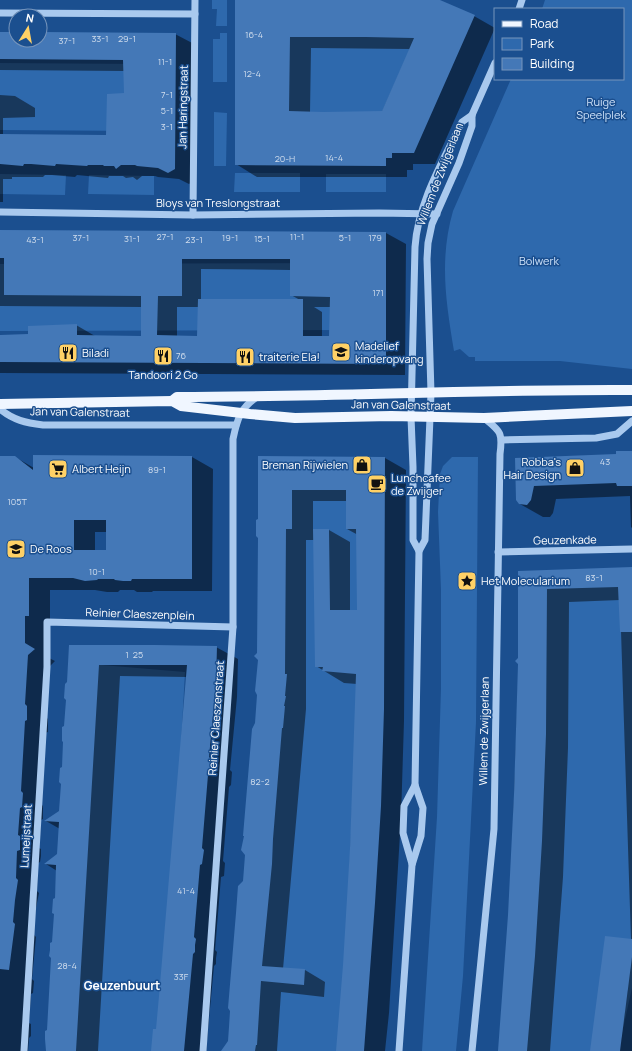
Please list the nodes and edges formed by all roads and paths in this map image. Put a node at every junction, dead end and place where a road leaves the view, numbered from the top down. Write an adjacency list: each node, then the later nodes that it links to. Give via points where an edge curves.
1 (195, 0): 3 (street, Jan Haringstraat)
2 (0, 13): 3 (street)
3 (195, 14): 8 (street, Jan Haringstraat)
4 (494, 64): 5 (street, Willem de Zwijgerlaan)
5 (472, 115): 7 (street, Willem de Zwijgerlaan, via 472,126 459,163); 9 (street, Willem de Zwijgerlaan, via 462,122)
6 (0, 212): 8 (street, Bloys van Treslongstraat)
7 (437, 214): 9 (street, Bloys van Treslongstraat); 12 (street, Willem de Zwijgerlaan, via 430,234 427,259)
8 (193, 215): 9 (street, Bloys van Treslongstraat)
9 (420, 215): 11 (street, Willem de Zwijgerlaan, via 415,246)
10 (632, 390): 12 (main road, Jan van Galenstraat, via 562,389)
11 (411, 393): 12 (main road, Jan van Galenstraat); 13 (main road, Jan van Galenstraat); 19 (street, Willem de Zwijgerlaan)
12 (431, 393): 20 (street, Willem de Zwijgerlaan)
13 (259, 396): 14 (main road, Jan van Galenstraat, via 177,397); 18 (street, Reinier Claeszenstraat)
14 (172, 402): 15 (main road, Jan van Galenstraat); 18 (main road, Jan van Galenstraat, via 181,406)
15 (0, 404)
16 (0, 409): 23 (street, Jan van Galenstraat, via 9,417 25,423 43,425)
17 (632, 411): 21 (main road, Jan van Galenstraat)
18 (240, 413): 19 (main road, Jan van Galenstraat, via 295,418); 23 (street, Reinier Claeszenstraat)
19 (411, 417): 20 (main road, Jan van Galenstraat); 26 (street, Willem de Zwijgerlaan, via 413,540)
20 (429, 417): 21 (main road, Jan van Galenstraat); 26 (street, Willem de Zwijgerlaan, via 425,540)
21 (484, 418): 24 (street, via 499,430)
22 (632, 421): 24 (street, via 617,434 596,438)
23 (236, 425): 29 (street, Reinier Claeszenstraat, via 233,439)
24 (502, 440): 27 (street, Willem de Zwijgerlaan)
25 (632, 550): 27 (street, Geuzenkade)
26 (419, 551): 30 (street, Willem de Zwijgerlaan)
27 (498, 552): 35 (street, Willem de Zwijgerlaan, via 494,829)
28 (47, 622): 29 (street, Reinier Claeszenplein); 32 (street, Lumeijstraat)
29 (233, 628): 33 (street, Reinier Claeszenstraat)
30 (415, 785): 31 (street, Willem de Zwijgerlaan, via 423,808 421,836); 31 (street, Willem de Zwijgerlaan, via 404,806 403,833)
31 (412, 865): 34 (street, Willem de Zwijgerlaan)
32 (24, 1051)
33 (203, 1051)
34 (399, 1051)
35 (472, 1051)

